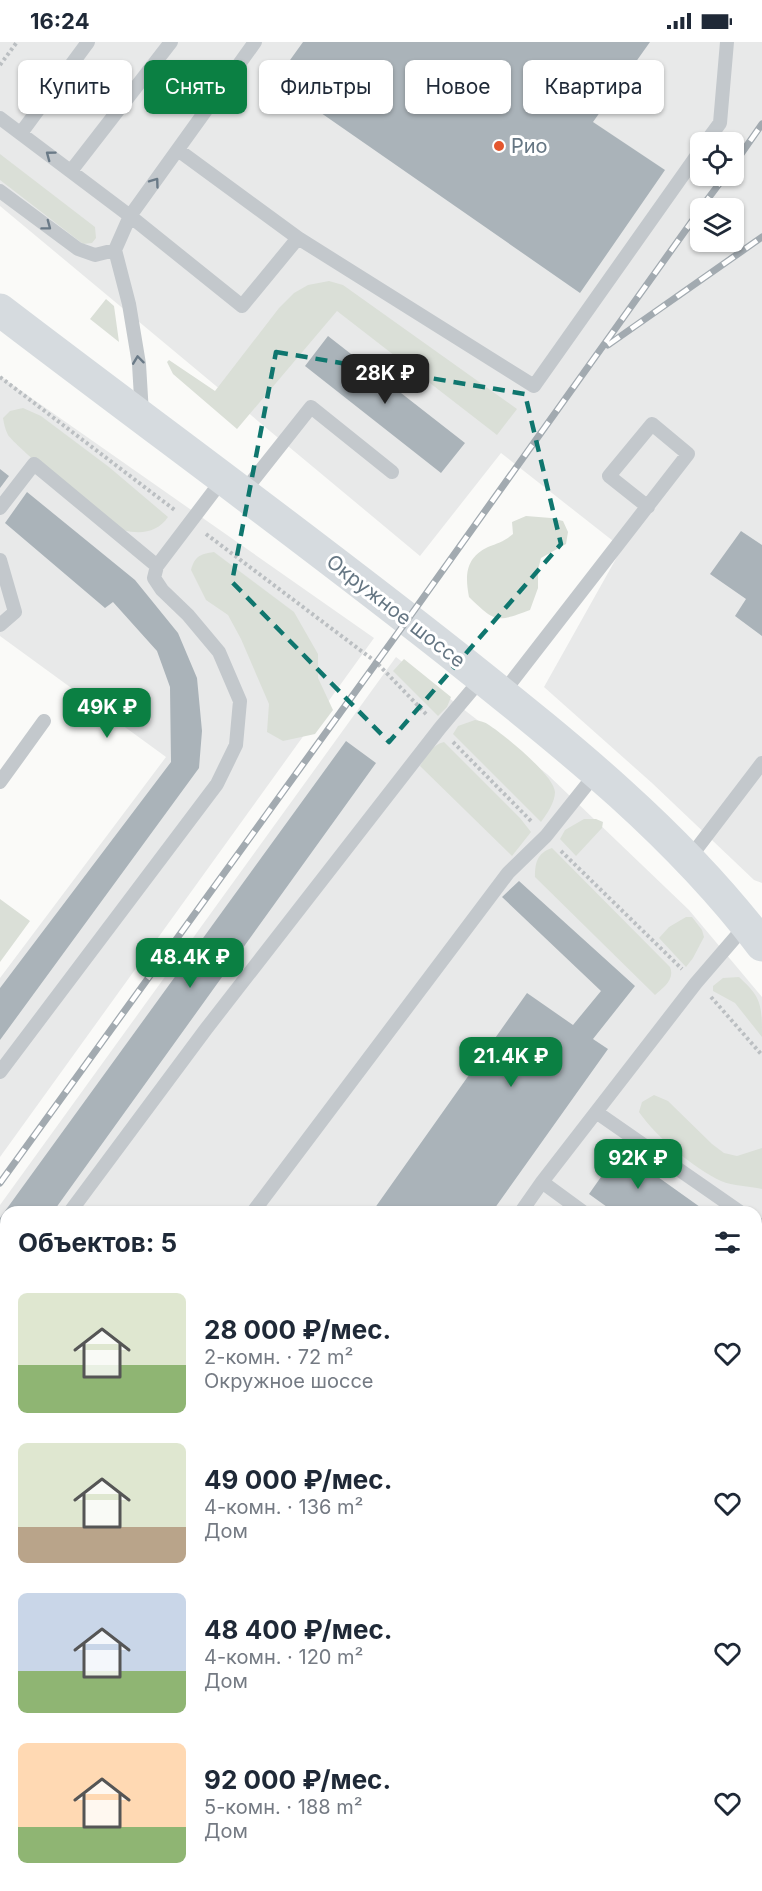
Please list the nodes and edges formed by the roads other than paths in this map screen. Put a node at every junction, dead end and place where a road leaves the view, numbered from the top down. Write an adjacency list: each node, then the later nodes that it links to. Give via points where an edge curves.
1 (88, 42): 7 (lane)
2 (171, 42): 10 (lane)
3 (255, 42): 8 (lane)
4 (727, 42): 6 (lane, via 720,123)
5 (0, 118): 7 (lane)
6 (713, 132)
7 (21, 134): 10 (lane, one-way to 7)
8 (178, 150): 12 (lane, one-way to 8); 13 (lane)
9 (690, 165): 13 (lane, via 534,386)
10 (71, 171): 12 (lane)
11 (0, 191): 14 (lane, one-way to 14, via 78,249 95,255)
12 (130, 216): 13 (lane, via 242,306); 14 (lane)
13 (298, 237)
14 (115, 250): 16 (lane, one-way to 14, via 139,364)
15 (0, 310): 16 (main road, Окружное шоссе)
16 (142, 418): 18 (main road, Окружное шоссе)
17 (392, 472): 18 (lane, via 311,407)
18 (232, 487): 22 (lane, via 190,522); 24 (main road, Окружное шоссе)
19 (648, 507): 19 (lane, via 688,454 652,424 609,476); 24 (lane)
20 (0, 508): 22 (lane, via 34,464)
21 (0, 560): 23 (lane, via 15,612)
22 (157, 566): 31 (lane, via 154,578 162,590 219,652 240,701 236,745 217,784)
23 (0, 625)
24 (492, 686): 27 (main road, Окружное шоссе); 34 (lane, via 440,728 206,1029)
25 (44, 721): 28 (lane)
26 (762, 763): 29 (lane)
27 (597, 772): 29 (main road, Окружное шоссе); 35 (lane, via 546,836 507,873)
28 (0, 782)
29 (688, 860): 30 (main road, Окружное шоссе)
30 (757, 930): 32 (lane, via 696,983)
31 (0, 1072)
32 (596, 1112): 33 (lane); 38 (lane)
33 (542, 1182): 36 (lane); 37 (lane)
34 (74, 1206)
35 (257, 1206)
36 (525, 1206)
37 (571, 1206)
38 (731, 1206)

